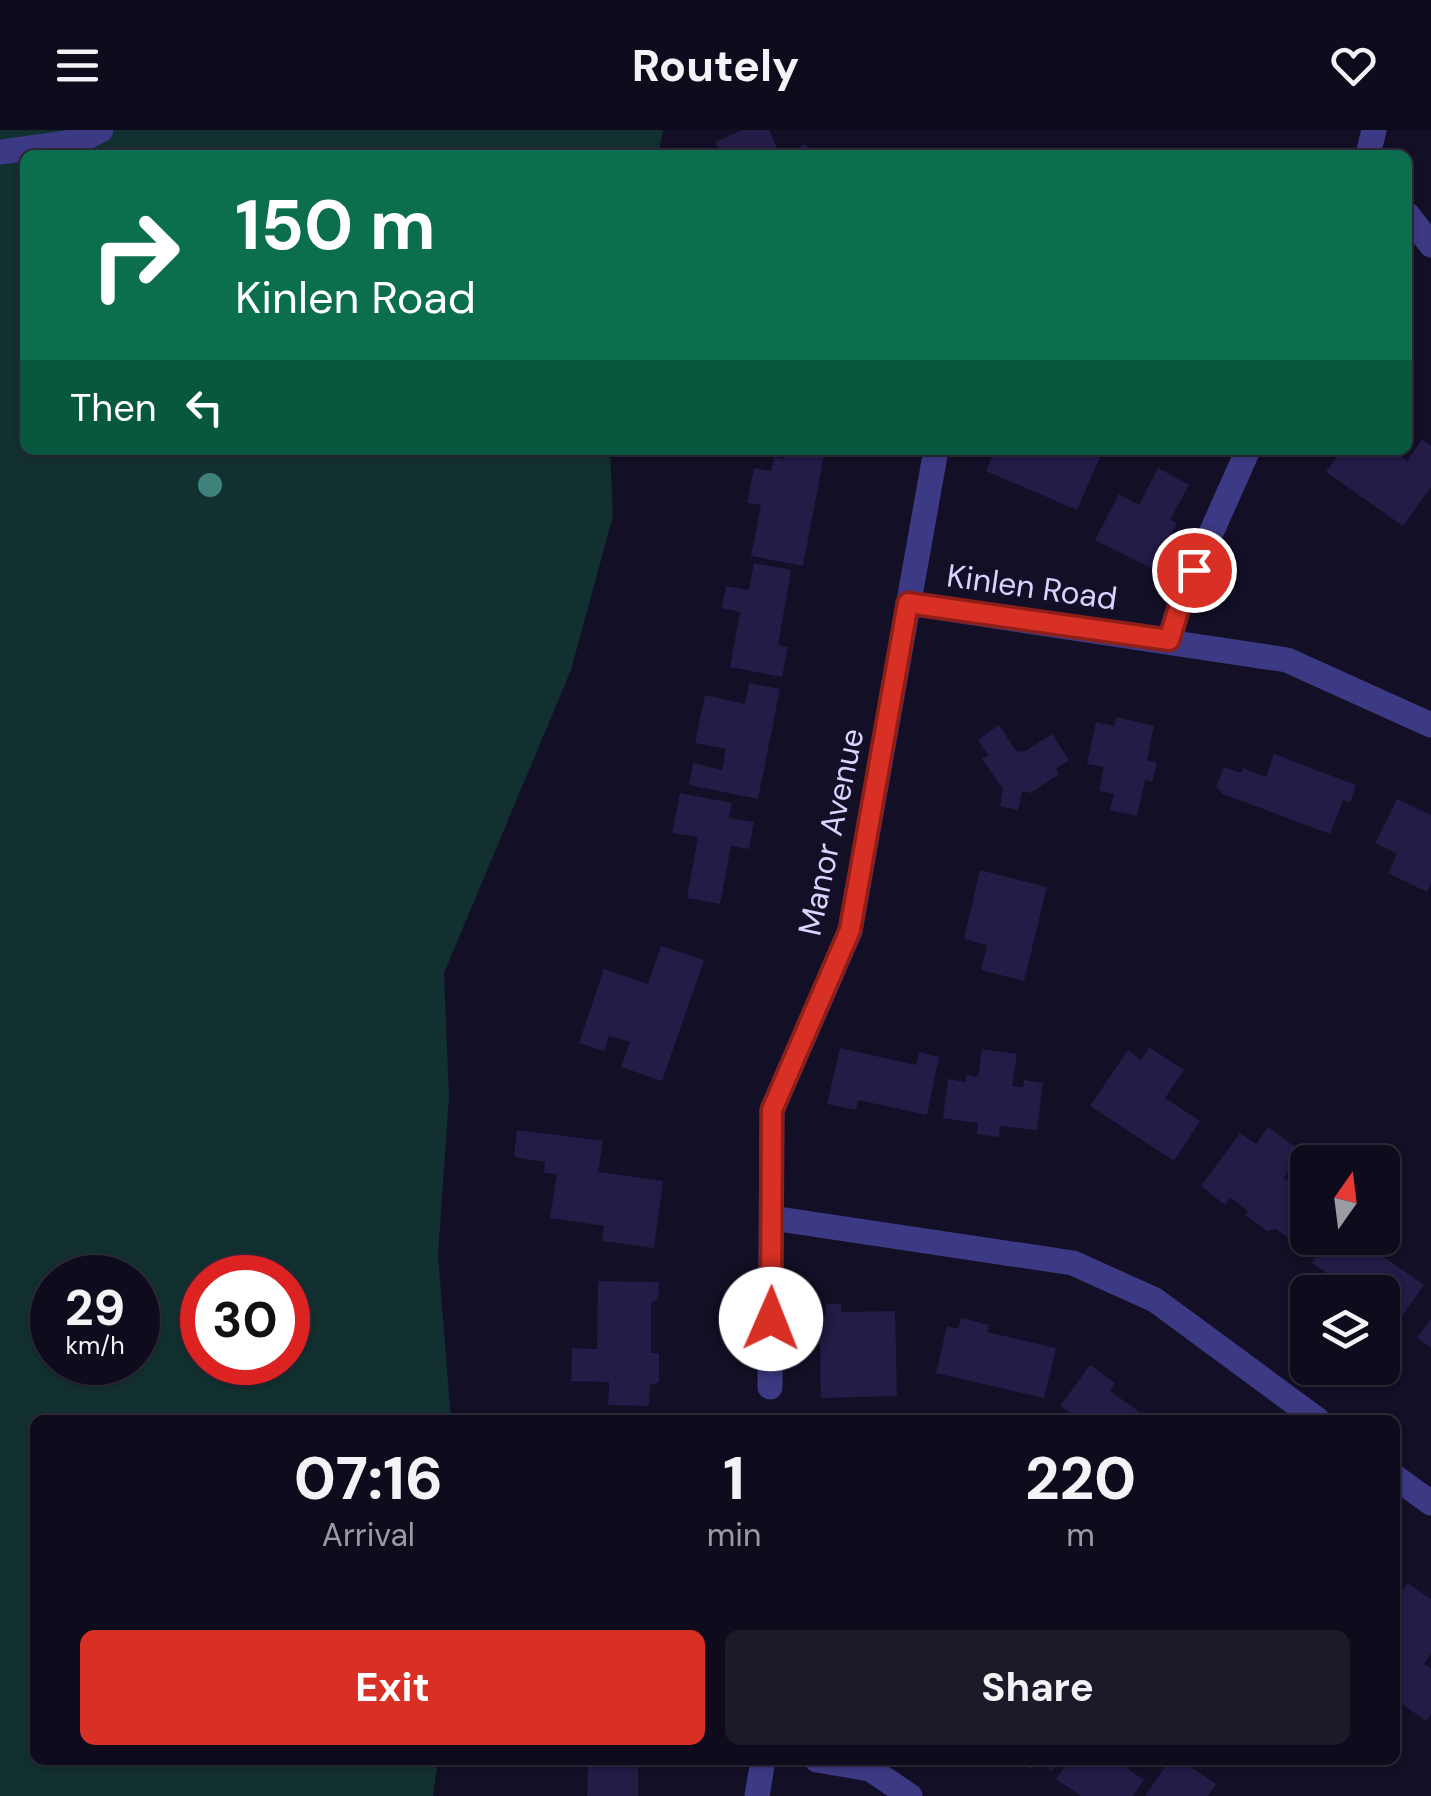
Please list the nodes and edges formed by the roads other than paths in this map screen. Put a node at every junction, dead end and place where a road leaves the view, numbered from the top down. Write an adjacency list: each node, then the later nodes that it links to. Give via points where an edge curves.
1 (101, 130): 2 (street, via 80,141)
2 (0, 152)
3 (1412, 219): 4 (street)
4 (1431, 245)
5 (935, 455): 7 (street, Manor Avenue)
6 (1246, 455): 8 (street)
7 (908, 603): 8 (street, Kinlen Road); 10 (street, Manor Avenue, via 850,930 772,1110)
8 (1169, 640): 9 (street, Kinlen Road, via 1287,660)
9 (1431, 725)
10 (772, 1218): 11 (street, Manor Avenue); 12 (street, via 1073,1263 1155,1300)
11 (770, 1387)
12 (1311, 1415)
13 (1400, 1481): 14 (street)
14 (1431, 1504)
15 (762, 1765): 17 (street)
16 (847, 1765): 18 (street, via 870,1769)
17 (757, 1796)
18 (910, 1796)

